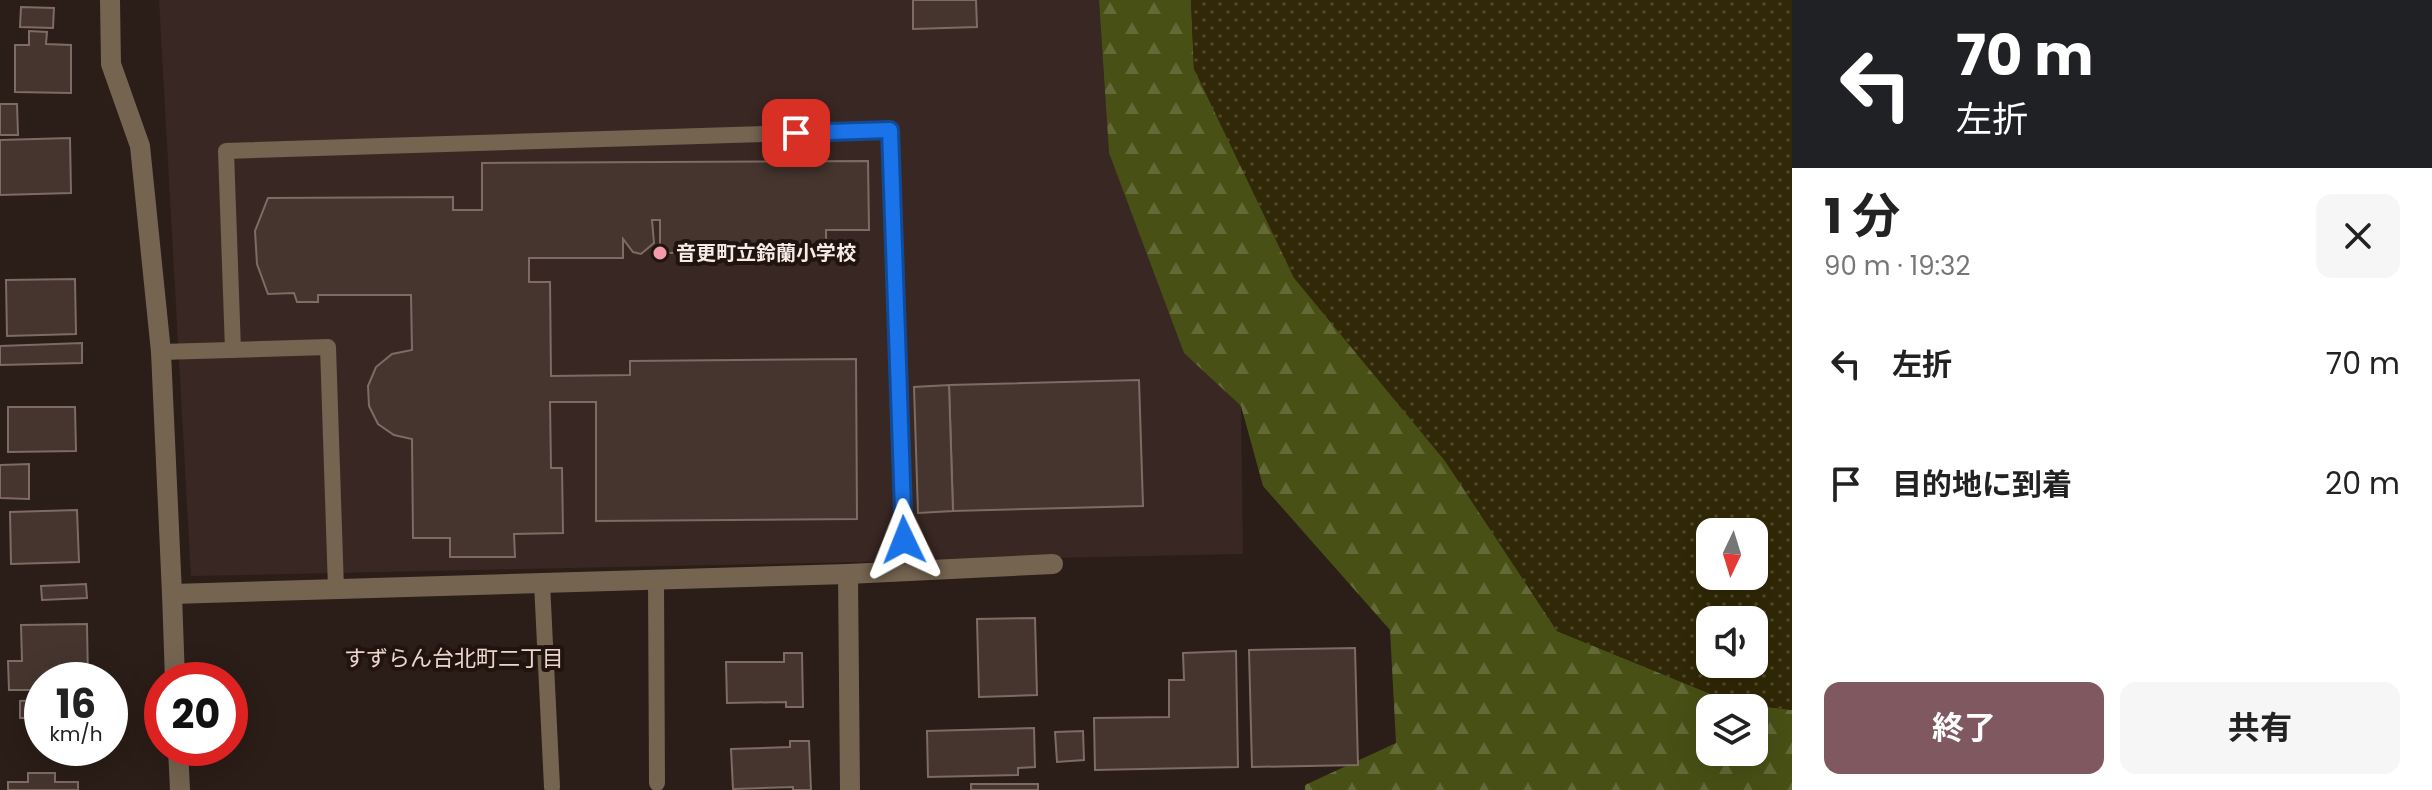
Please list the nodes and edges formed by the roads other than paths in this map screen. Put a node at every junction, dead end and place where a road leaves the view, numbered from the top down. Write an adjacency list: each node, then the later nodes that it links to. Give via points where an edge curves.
1 (110, 0): 3 (street, via 111,64 140,146)
2 (233, 350): 3 (lane); 5 (lane, via 226,151 890,130); 9 (lane, via 328,347)
3 (161, 352): 10 (street)
4 (1053, 564): 5 (street)
5 (905, 572): 6 (street)
6 (848, 574): 7 (street); 16 (street)
7 (656, 579): 8 (street); 13 (lane)
8 (542, 583): 9 (street); 14 (lane)
9 (336, 589): 10 (street)
10 (172, 594): 11 (street)
11 (174, 662)
12 (179, 766): 15 (street)
13 (657, 783)
14 (552, 787)
15 (180, 790)
16 (850, 790)

